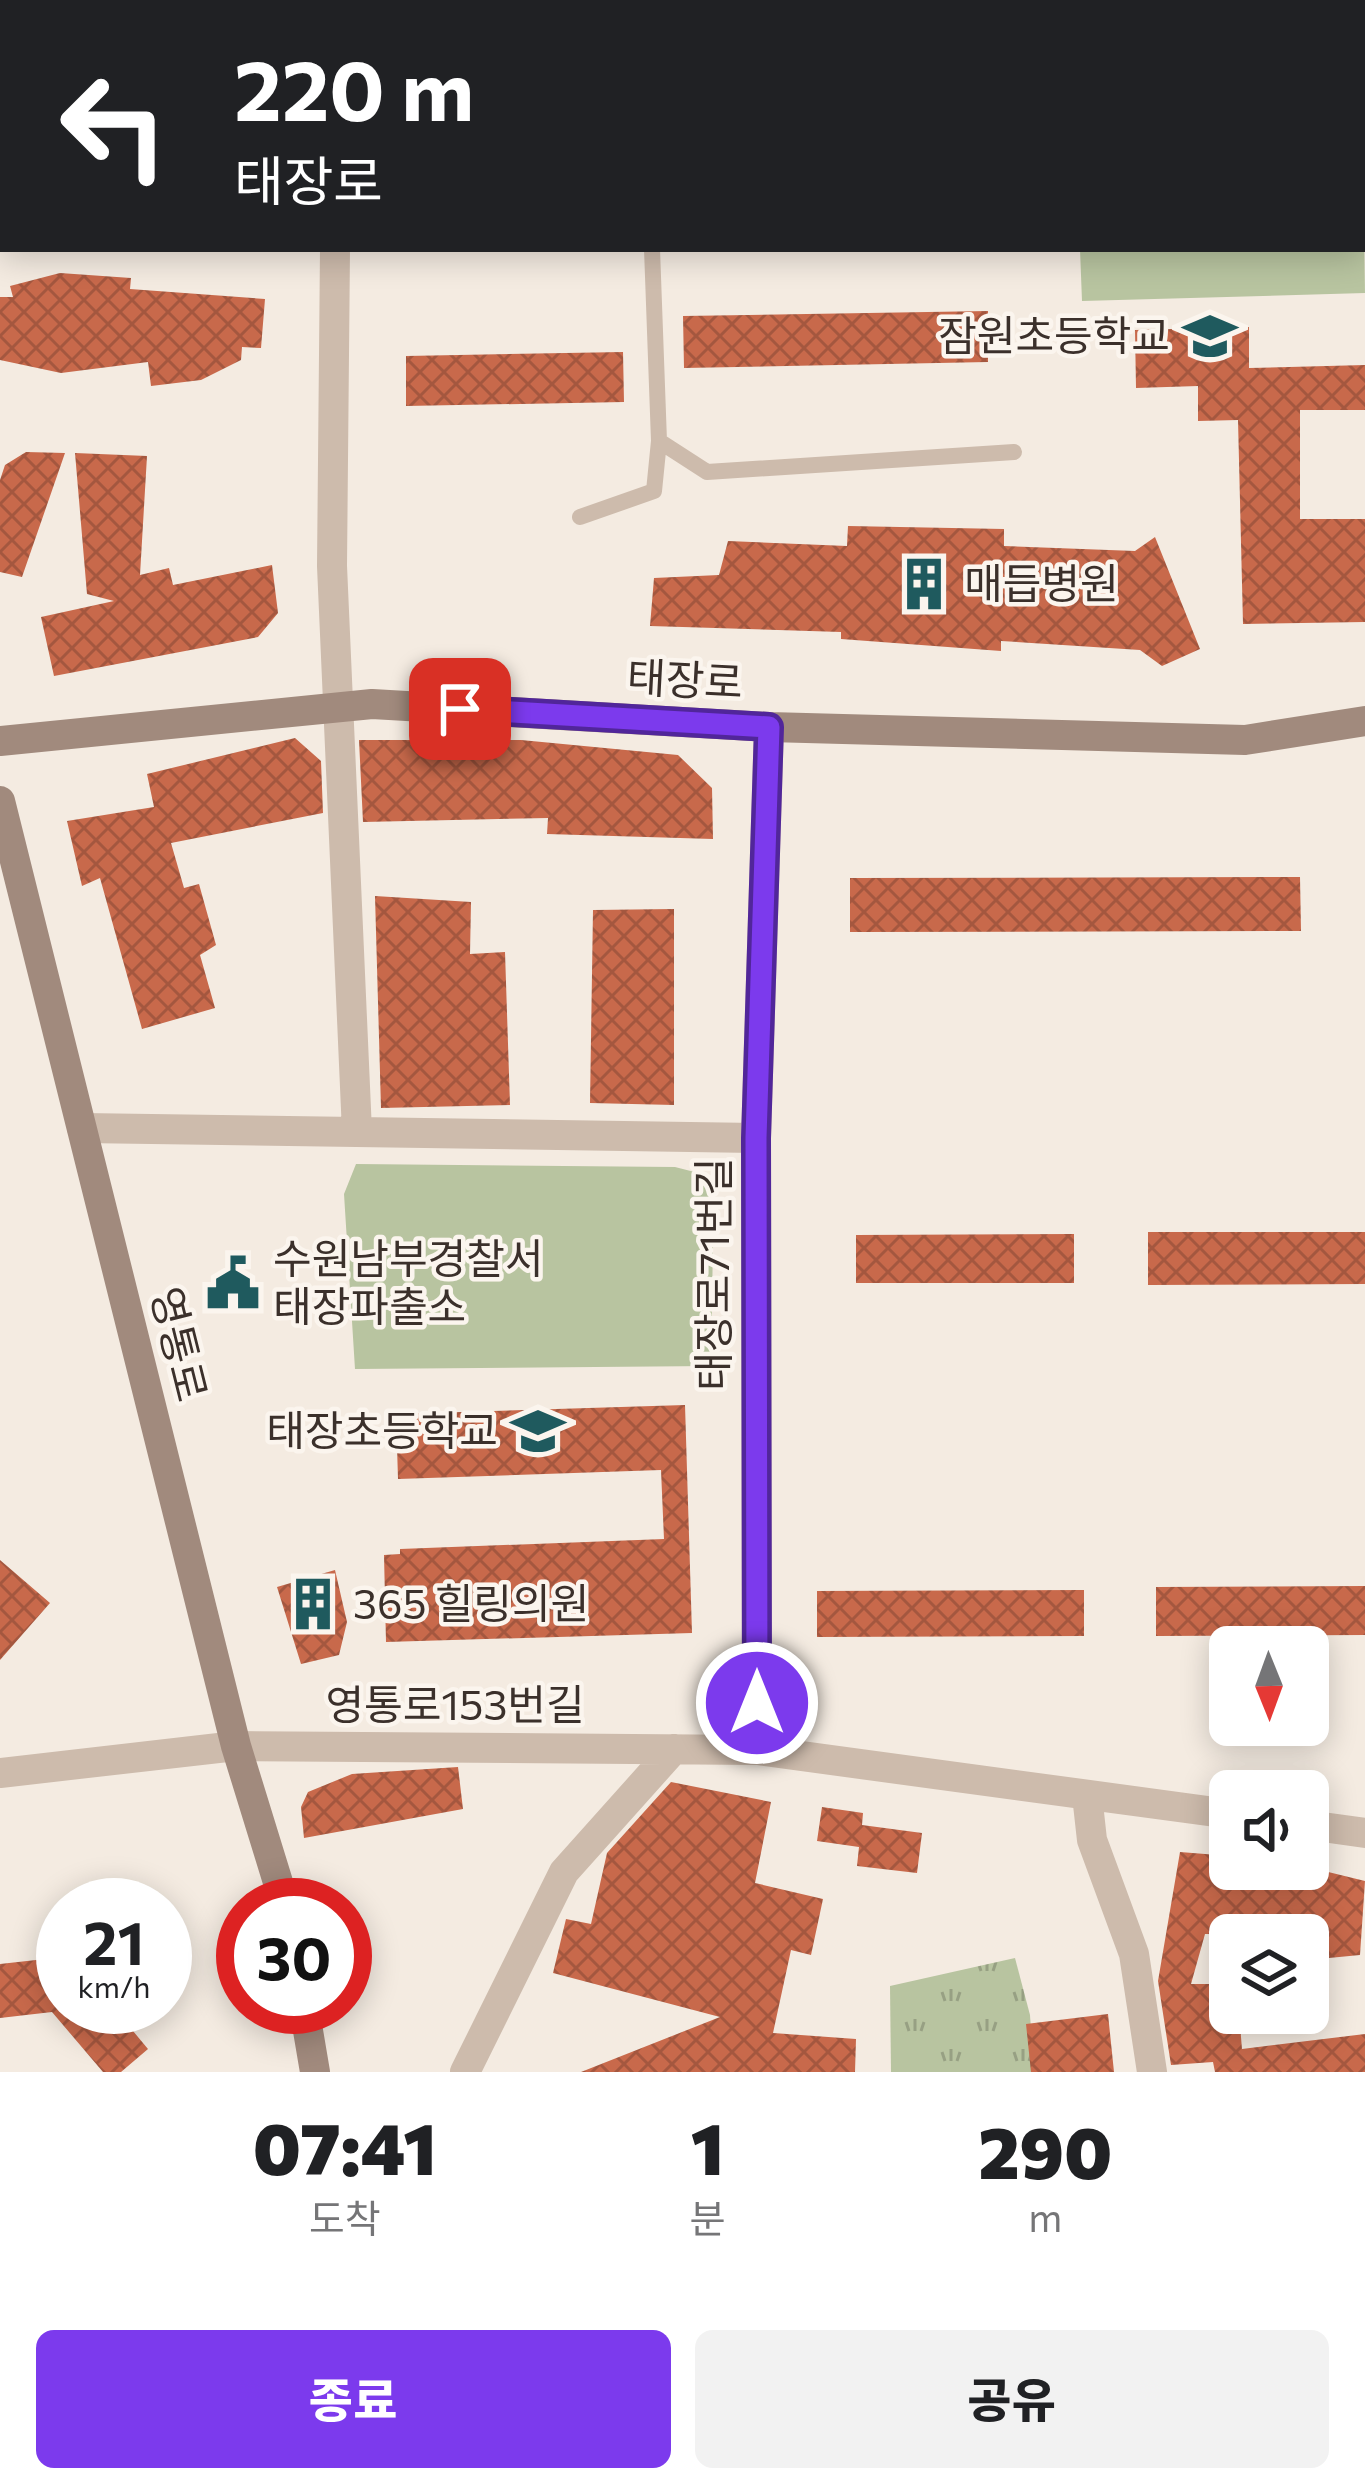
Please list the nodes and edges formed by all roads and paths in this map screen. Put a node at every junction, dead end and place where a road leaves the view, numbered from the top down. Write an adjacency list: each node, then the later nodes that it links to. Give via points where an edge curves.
1 (334, 252): 6 (street, via 332,566)
2 (652, 252): 3 (lane)
3 (658, 441): 4 (lane, via 707,472); 5 (lane, via 654,491)
4 (1014, 452)
5 (580, 517)
6 (340, 708): 8 (street, 태장로); 9 (street, 태장로); 12 (street)
7 (1365, 721): 8 (street, 태장로, via 1245,740)
8 (769, 727): 13 (street, 태장로71번길)
9 (0, 741)
10 (0, 801): 11 (street, 영통로)
11 (82, 1128): 12 (street); 14 (street, 영통로)
12 (358, 1132): 13 (street)
13 (756, 1138): 16 (street, 태장로71번길)
14 (236, 1746): 15 (street, 영통로153번길); 17 (street, 영통로153번길); 22 (street, 영통로)
15 (674, 1749): 16 (street, 영통로153번길); 25 (street, via 564,1872)
16 (757, 1750): 18 (street, 영통로153번길)
17 (0, 1773)
18 (1087, 1795): 19 (street, 영통로153번길); 26 (street, via 1092,1840 1134,1954)
19 (1209, 1811)
20 (1329, 1828): 21 (street)
21 (1365, 1833)
22 (277, 1878)
23 (309, 2034): 24 (street)
24 (315, 2072)
25 (465, 2072)
26 (1152, 2072)

